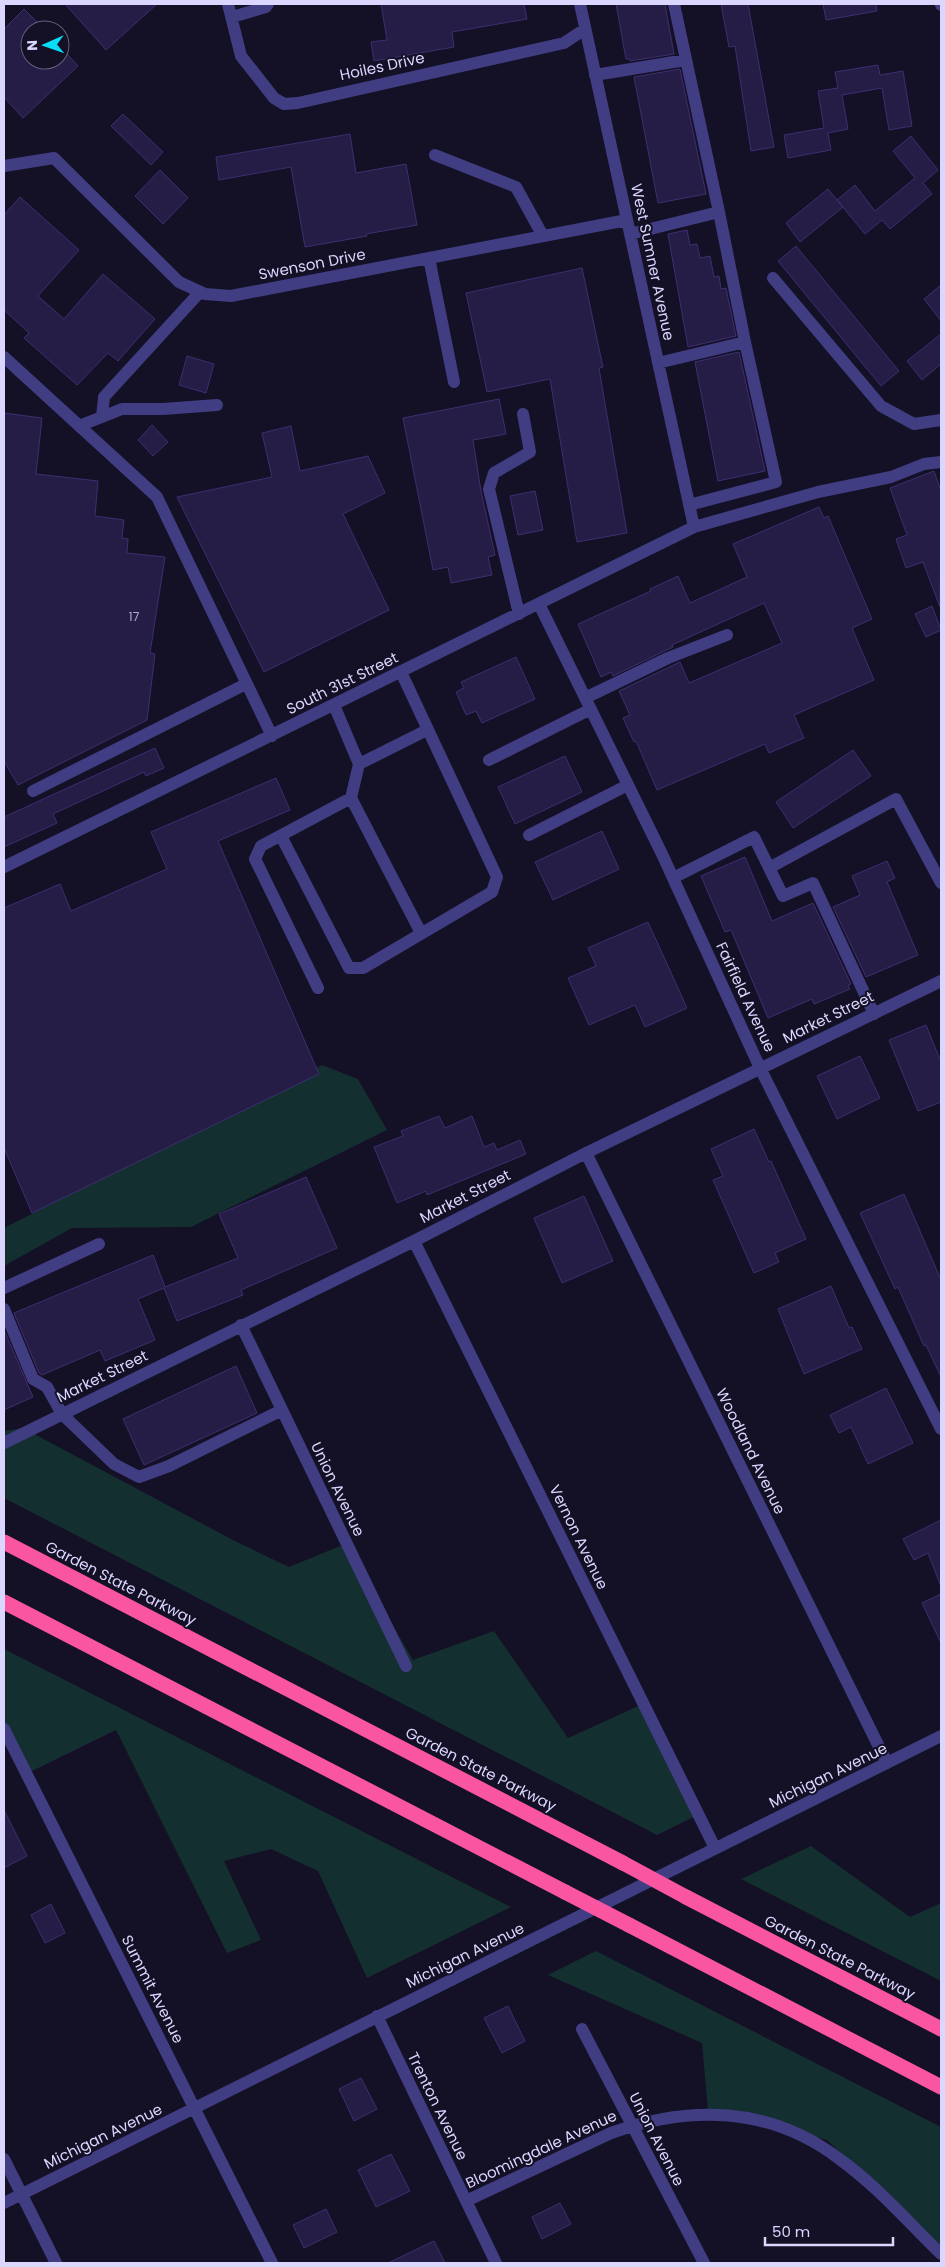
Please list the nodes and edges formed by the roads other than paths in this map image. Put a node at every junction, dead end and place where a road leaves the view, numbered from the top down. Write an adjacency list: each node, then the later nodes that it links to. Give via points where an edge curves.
1 (228, 4): 5 (street)
2 (268, 4): 5 (street)
3 (580, 4): 6 (street, West Sumner Avenue)
4 (674, 4): 7 (street)
5 (232, 17): 6 (street, Hoiles Drive, via 241,56 274,98 284,104 564,43)
6 (585, 29): 8 (street, West Sumner Avenue)
7 (686, 60): 8 (street); 11 (street)
8 (595, 75): 12 (street, West Sumner Avenue)
9 (436, 156): 14 (street, via 516,187)
10 (4, 166): 17 (street, Swenson Drive, via 54,158 179,282)
11 (719, 212): 13 (street); 18 (street)
12 (627, 220): 13 (street, West Sumner Avenue); 14 (street, Swenson Drive)
13 (630, 234): 20 (street, West Sumner Avenue)
14 (543, 236): 15 (street, Swenson Drive)
15 (429, 258): 17 (street, Swenson Drive, via 231,296); 21 (street)
16 (772, 278): 25 (street, via 880,406 914,424)
17 (200, 292): 24 (street, via 104,398)
18 (745, 342): 20 (street); 28 (street, via 776,482)
19 (4, 358): 26 (street)
20 (658, 363): 28 (street, West Sumner Avenue)
21 (454, 382)
22 (217, 405): 24 (street, via 122,409)
23 (523, 414): 31 (street, via 530,452 494,474 489,489)
24 (102, 417): 26 (street)
25 (941, 420)
26 (78, 426): 34 (street, via 157,497)
27 (941, 462): 29 (street, South 31st Street)
28 (689, 505): 29 (street, West Sumner Avenue)
29 (694, 527): 30 (street, South 31st Street)
30 (539, 604): 31 (street, South 31st Street); 35 (street, Fairfield Avenue)
31 (519, 614): 33 (street, South 31st Street)
32 (727, 635): 35 (street, via 668,658)
33 (401, 672): 36 (street, South 31st Street); 37 (street)
34 (246, 684): 38 (street); 42 (street)
35 (588, 704): 39 (street); 41 (street, Fairfield Avenue)
36 (334, 705): 38 (street, South 31st Street); 40 (street)
37 (427, 730): 40 (street); 50 (street, via 497,877 492,892)
38 (272, 736): 46 (street, South 31st Street)
39 (489, 760)
40 (359, 764): 43 (street)
41 (628, 785): 44 (street); 48 (street, Fairfield Avenue)
42 (33, 791)
43 (351, 798): 45 (street); 50 (street)
44 (529, 835)
45 (281, 836): 50 (street, via 349,968 363,968); 52 (street, via 261,846 255,859)
46 (4, 867)
47 (769, 868): 48 (street, via 754,837); 49 (street, via 896,799); 53 (street, via 783,896 813,883)
48 (673, 878): 54 (street, Fairfield Avenue)
49 (941, 883)
50 (421, 933)
51 (941, 981): 53 (street, Market Street)
52 (318, 988)
53 (874, 1014): 54 (street, Market Street)
54 (760, 1068): 55 (street, Market Street); 63 (street, Fairfield Avenue)
55 (586, 1153): 56 (street, Market Street); 70 (street, Woodland Avenue)
56 (414, 1240): 60 (street, Market Street); 71 (street, Vernon Avenue)
57 (99, 1244): 58 (street)
58 (4, 1288)
59 (4, 1309): 62 (street, via 33,1380 47,1387)
60 (241, 1325): 61 (street, Union Avenue); 62 (street, Market Street)
61 (282, 1410): 62 (street, via 169,1466 139,1477 114,1464); 67 (street, Union Avenue)
62 (62, 1414): 64 (street, Market Street)
63 (941, 1429)
64 (4, 1443)
65 (4, 1542): 74 (highway, Garden State Parkway, bridge)
66 (4, 1602): 75 (highway, bridge)
67 (406, 1666)
68 (4, 1729): 76 (street, Summit Avenue)
69 (941, 1736): 70 (street, Michigan Avenue)
70 (887, 1763): 71 (street, Michigan Avenue)
71 (715, 1848): 72 (street, Michigan Avenue)
72 (377, 2016): 76 (street, Michigan Avenue); 80 (street, Trenton Avenue)
73 (582, 2029): 77 (street, Union Avenue)
74 (941, 2029)
75 (941, 2087)
76 (195, 2109): 79 (street, Michigan Avenue); 84 (street, Summit Avenue)
77 (632, 2126): 80 (street, Bloomingdale Avenue); 82 (street, Bloomingdale Avenue, via 682,2114 713,2114 752,2119 797,2134 838,2157 856,2172); 86 (street, Union Avenue)
78 (4, 2159): 79 (street)
79 (21, 2195): 81 (street, Michigan Avenue); 83 (street)
80 (466, 2201): 85 (street, Trenton Avenue)
81 (4, 2203)
82 (941, 2254)
83 (56, 2263)
84 (272, 2263)
85 (496, 2263)
86 (704, 2263)

